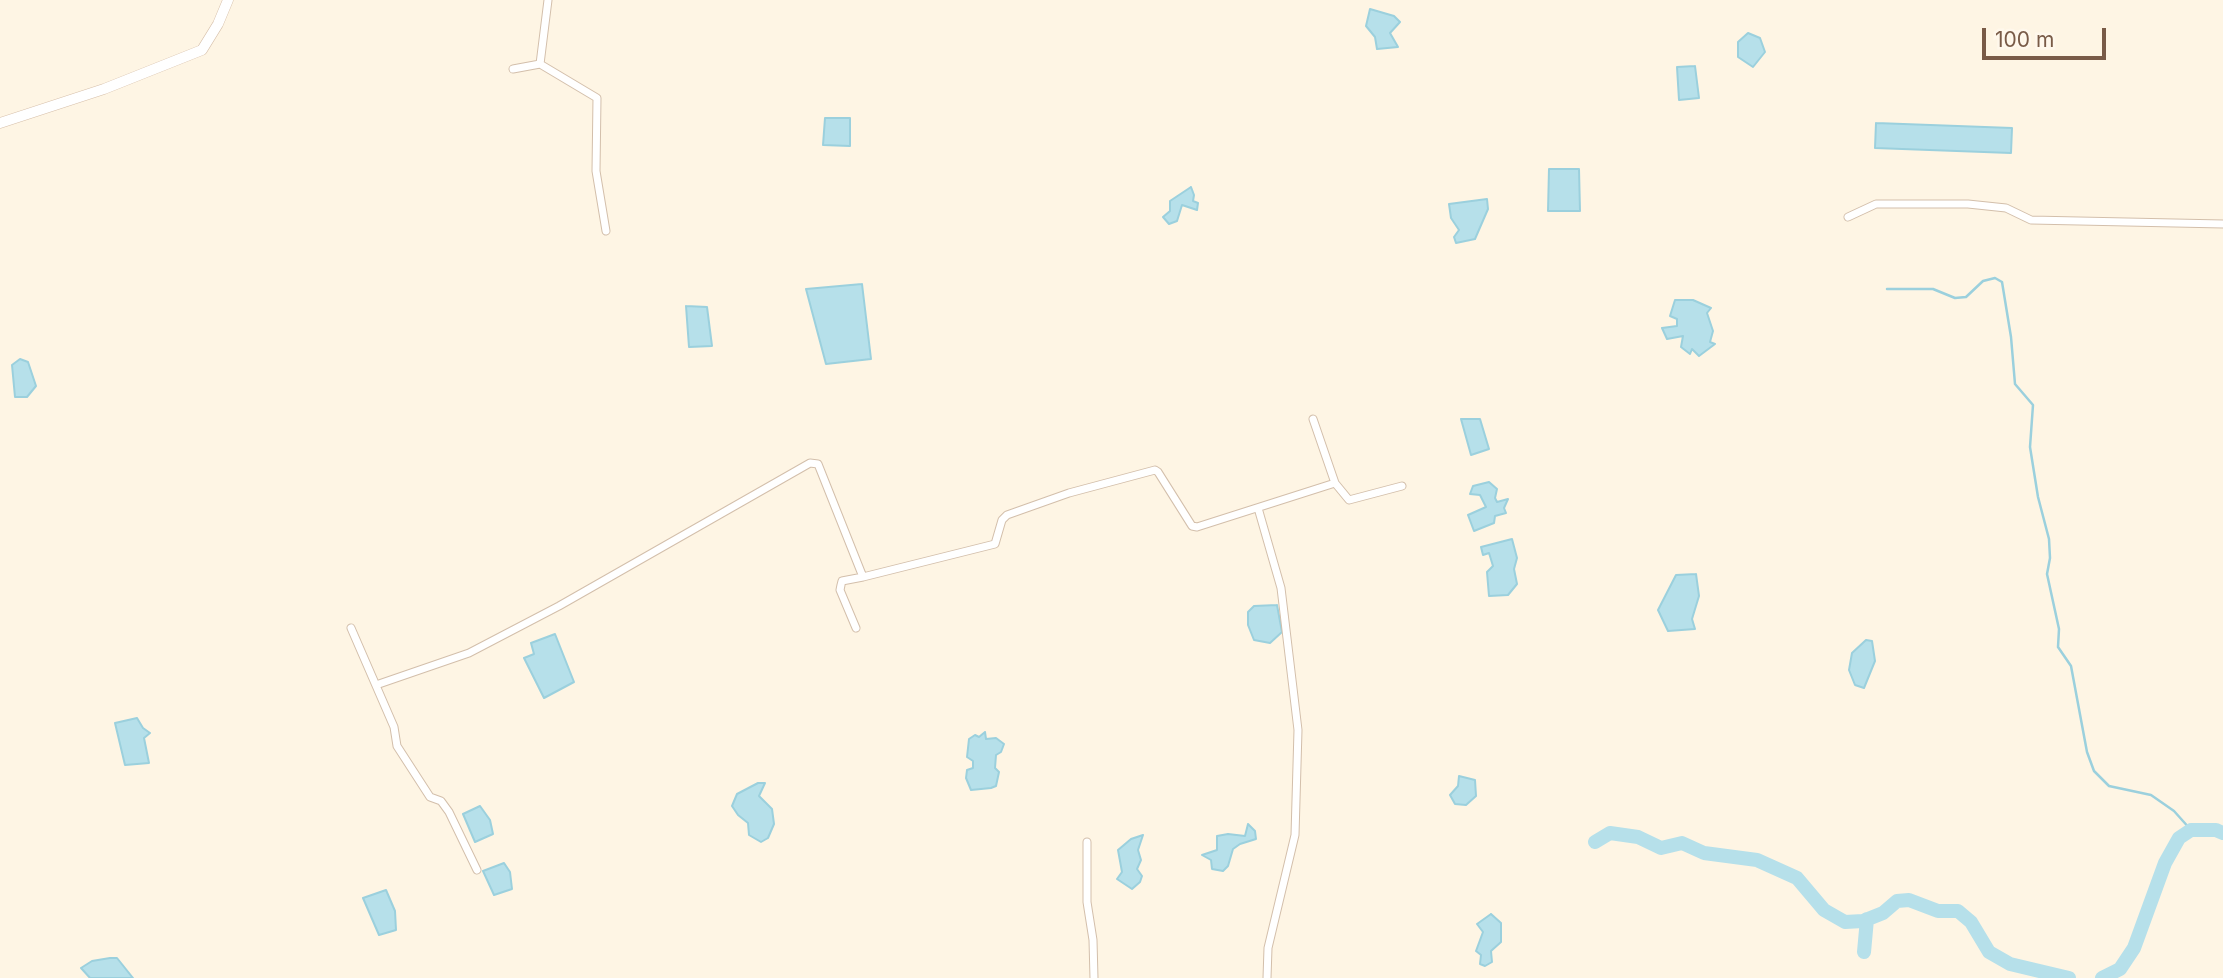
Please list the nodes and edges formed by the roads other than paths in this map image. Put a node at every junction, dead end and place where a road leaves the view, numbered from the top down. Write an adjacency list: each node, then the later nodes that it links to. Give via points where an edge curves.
1 (228, 0): 5 (main road, via 202,50)
2 (548, 0): 3 (street)
3 (540, 64): 4 (street); 8 (street, via 597,98 596,171)
4 (513, 69)
5 (0, 123)
6 (1848, 218): 7 (street, via 1875,204 1968,204 2006,208 2031,220)
7 (2223, 224)
8 (606, 232)
9 (1313, 419): 10 (street)
10 (1335, 483): 11 (street, via 1350,501); 12 (street)
11 (1402, 486)
12 (1258, 508): 13 (street, via 1192,526 1154,470 1007,515 995,544); 20 (street, via 1281,588 1298,730 1295,835 1268,948)
13 (863, 577): 15 (street, via 842,581 840,590); 16 (street, via 818,464 810,463 469,653)
14 (351, 628): 16 (street)
15 (856, 628)
16 (376, 685): 18 (street, via 397,746 430,797 441,801 449,812)
17 (1087, 842): 19 (street)
18 (477, 870)
19 (1094, 978)
20 (1267, 978)

